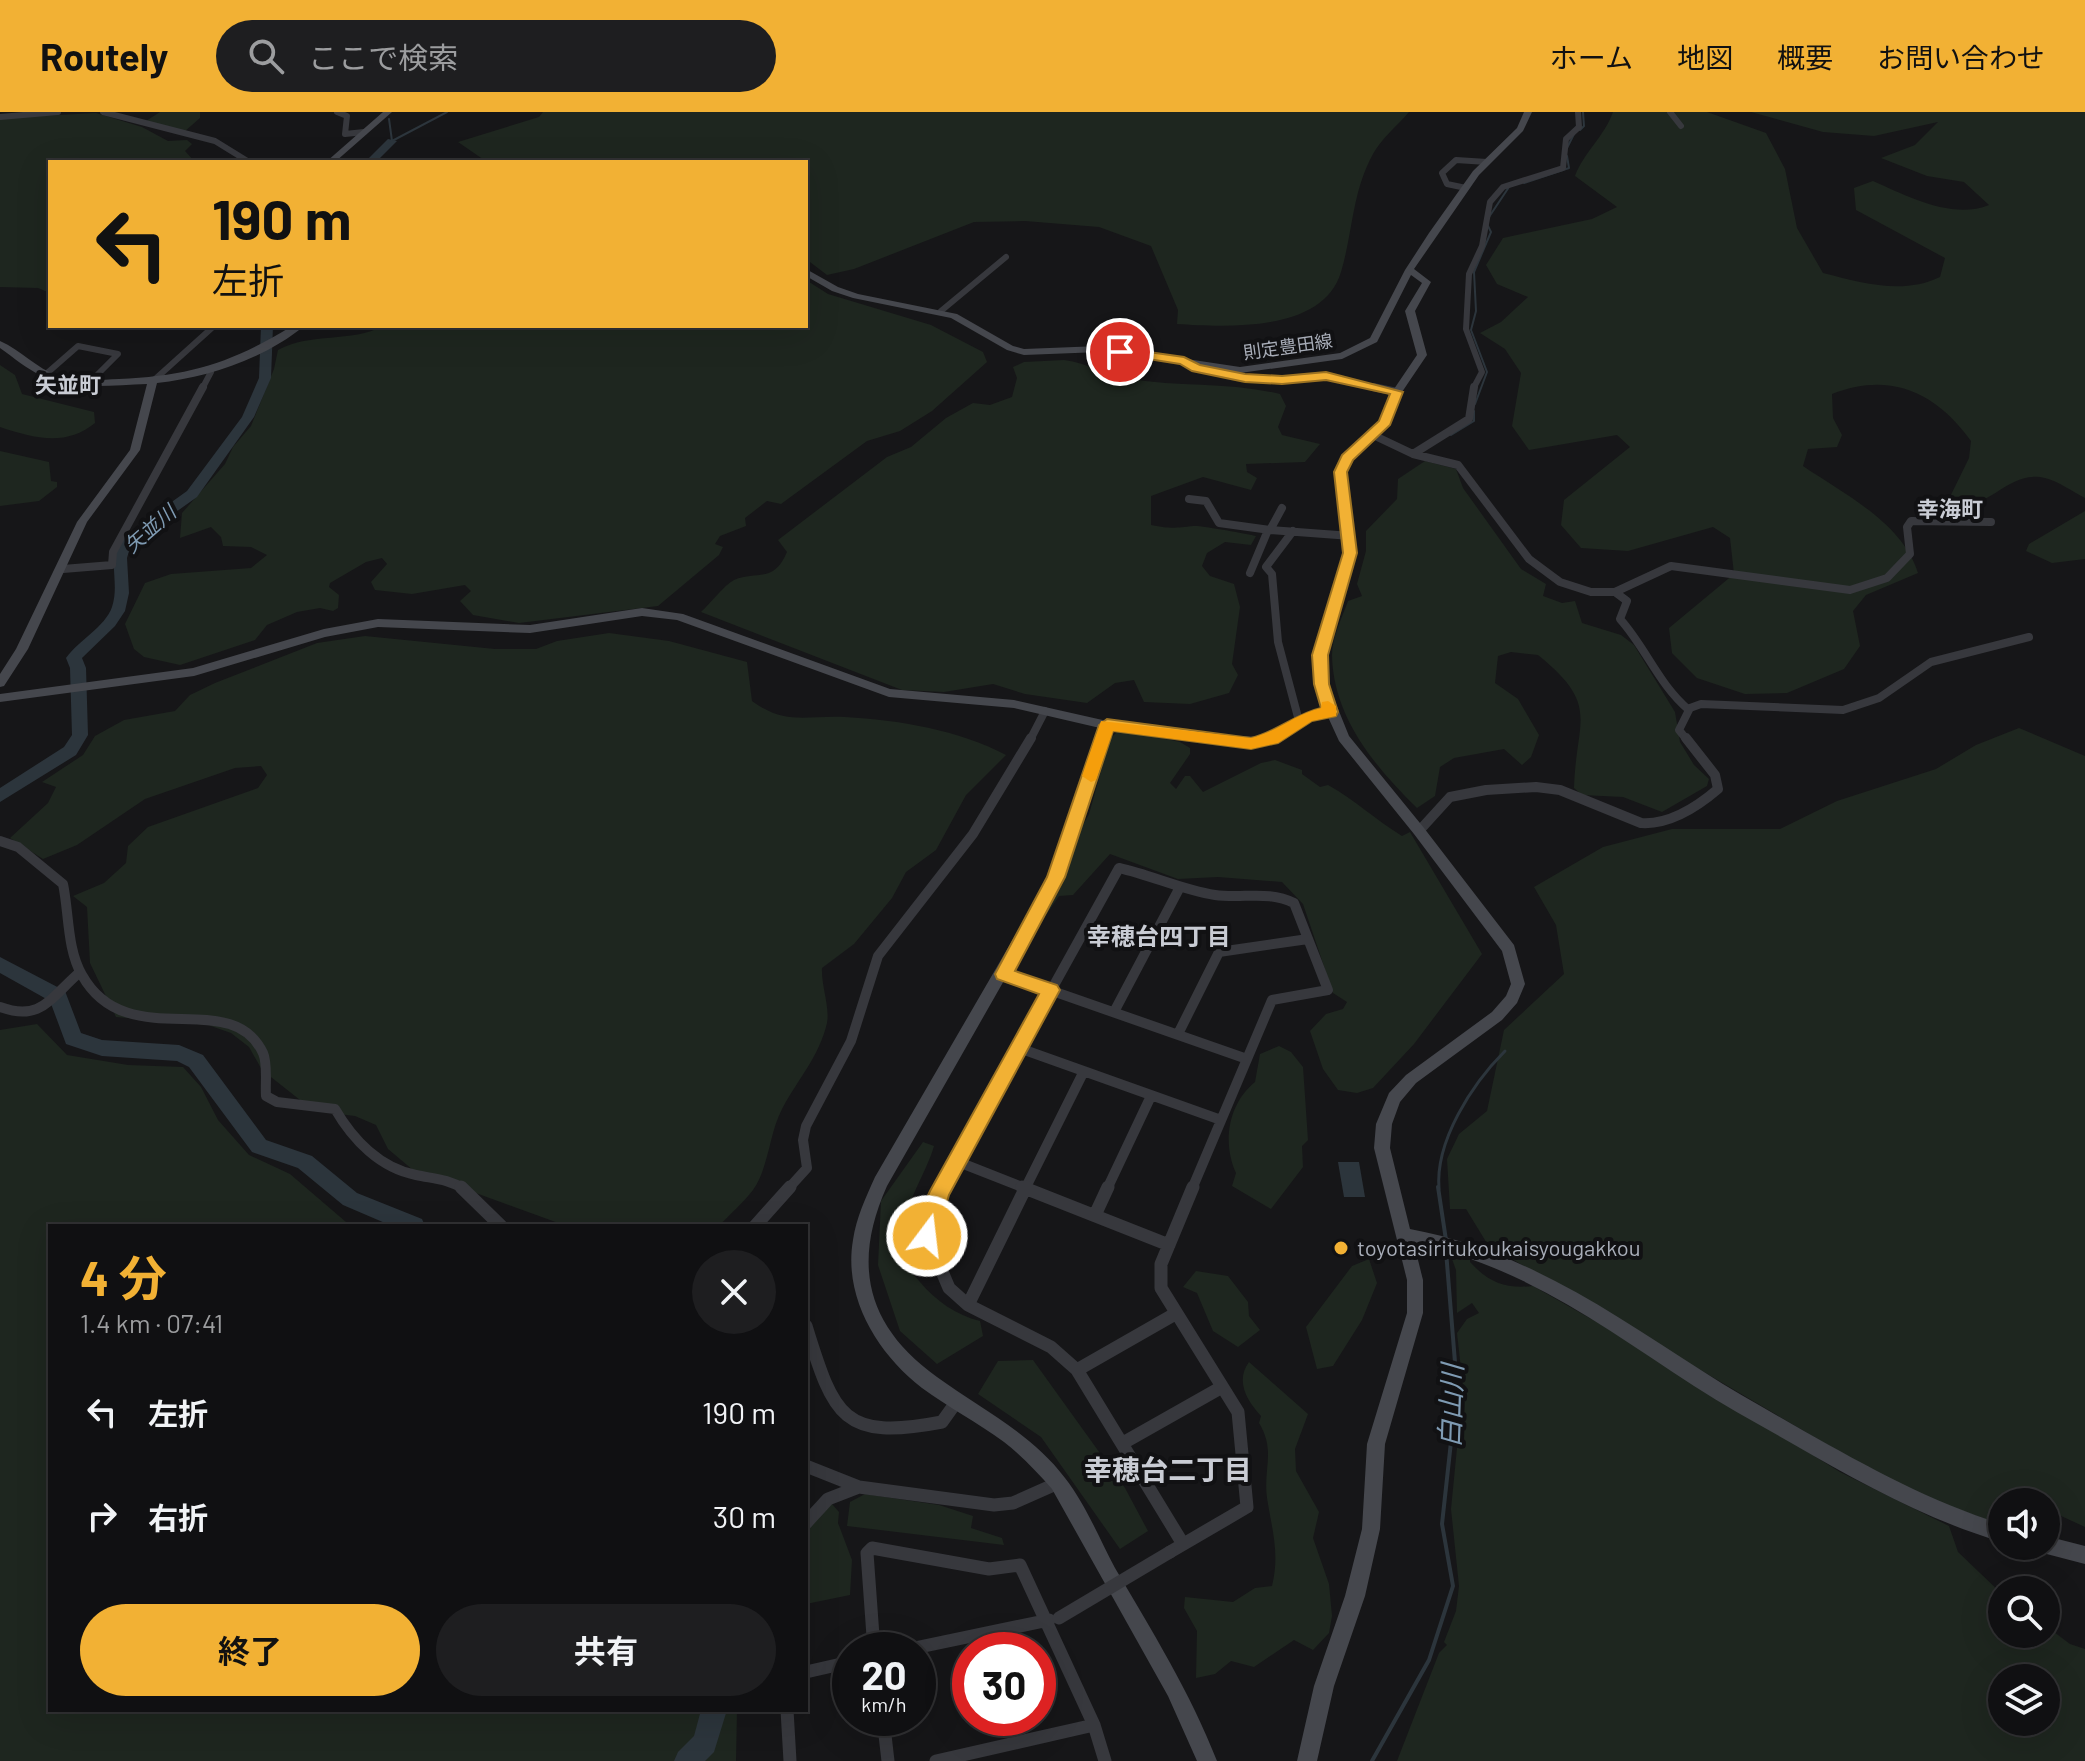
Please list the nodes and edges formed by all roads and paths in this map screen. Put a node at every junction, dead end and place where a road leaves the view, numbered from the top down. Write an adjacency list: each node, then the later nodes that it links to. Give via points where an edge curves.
1 (58, 112): 8 (street)
2 (106, 112): 12 (street, via 215,141)
3 (337, 112): 11 (street, via 347,116 345,134)
4 (387, 112): 11 (main road)
5 (1528, 112): 14 (main road, 則定豊田線, via 1520,129)
6 (1578, 112): 30 (street, via 1579,127 1570,131 1562,150 1563,168 1508,184 1491,200 1482,249 1469,272 1466,329 1482,375 1474,385 1469,419)
7 (1670, 112): 10 (street)
8 (27, 113): 9 (street)
9 (0, 117)
10 (1681, 126)
11 (364, 132): 13 (main road)
12 (246, 160)
13 (332, 160)
14 (1487, 162): 15 (main road, 則定豊田線); 15 (street, via 1456,160 1442,173 1447,184)
15 (1466, 188): 17 (main road, 則定豊田線)
16 (1006, 257): 19 (street)
17 (1409, 270): 23 (main road, 則定豊田線, via 1374,340 1353,353 1259,370); 28 (main road, via 1427,282 1410,311 1423,349)
18 (808, 273): 19 (main road, 則定豊田線, via 856,296)
19 (941, 311): 23 (main road, 則定豊田線, via 1024,352 1100,349)
20 (212, 328): 26 (street)
21 (296, 328): 24 (main road)
22 (0, 344): 25 (main road)
23 (1184, 361): 28 (street, via 1245,378 1326,376)
24 (211, 372): 26 (main road); 37 (street, via 113,552 112,565)
25 (46, 374): 27 (main road); 27 (street, via 78,346 118,354)
26 (152, 382): 27 (main road); 37 (main road, via 135,450 82,522)
27 (89, 383)
28 (1397, 392): 29 (main road, via 1390,414)
29 (1373, 435): 30 (street); 36 (main road, via 1347,458 1340,472)
30 (1413, 454): 39 (street, via 1458,465 1519,547 1550,577 1582,590)
31 (1189, 499): 34 (street, via 1206,501 1219,523)
32 (1282, 508): 34 (street)
33 (1991, 522): 39 (street, via 1911,521 1910,554 1887,578 1863,589 1671,566)
34 (1269, 530): 35 (street); 38 (street)
35 (1293, 531): 36 (street); 46 (street, via 1266,567 1272,574 1281,646)
36 (1351, 536): 45 (main road, via 1349,565 1320,655)
37 (63, 569): 41 (main road)
38 (1250, 573)
39 (1615, 592): 43 (street, via 1627,601 1620,619 1672,697)
40 (2029, 637): 43 (street, via 1931,662 1879,698 1843,710 1701,704)
41 (0, 683)
42 (0, 698): 44 (main road, via 194,672 324,633 378,623 530,629 642,612 679,617 889,693)
43 (1689, 710): 48 (street, via 1679,730 1715,775 1718,789 1674,818 1641,823 1560,790 1536,787 1450,797)
44 (1045, 711): 47 (main road); 67 (street, via 969,841 878,956 851,1041 806,1126 807,1168)
45 (1330, 712): 46 (main road); 48 (main road, via 1351,749)
46 (1299, 721): 47 (main road, via 1273,739 1251,743)
47 (1107, 725): 53 (main road, via 1056,877)
48 (1419, 831): 68 (main road, via 1509,949 1518,984 1505,1009 1411,1079 1388,1111 1382,1148)
49 (0, 841): 52 (street, via 18,847 63,884)
50 (1180, 887): 51 (street, via 1232,897 1278,894 1294,903); 54 (street, via 1117,869); 56 (street)
51 (1308, 939): 57 (street, via 1219,952); 59 (street, via 1328,990 1272,1000)
52 (80, 972): 55 (street, via 27,1014); 66 (street, via 105,1004 133,1017 235,1025 264,1055 266,1096 335,1109 346,1131 394,1168 457,1184)
53 (1004, 974): 54 (street); 75 (main road, via 881,1182 863,1220 858,1247 859,1283 891,1352)
54 (1051, 990): 56 (street); 58 (street)
55 (0, 1007)
56 (1114, 1012): 57 (street)
57 (1178, 1034): 59 (street)
58 (1019, 1048): 60 (street); 63 (street)
59 (1247, 1059): 62 (street)
60 (1084, 1071): 61 (street); 64 (street)
61 (1151, 1096): 62 (street); 65 (street)
62 (1221, 1120): 69 (street)
63 (956, 1161): 64 (street); 70 (street, via 930,1216 927,1236 949,1288)
64 (1024, 1188): 65 (street); 70 (street)
65 (1095, 1215): 69 (street)
66 (499, 1224)
67 (757, 1224)
68 (1404, 1235): 81 (main road, via 1461,1244 1526,1274 1903,1497); 98 (main road, via 1415,1280 1415,1313 1376,1444 1371,1529 1355,1596 1324,1686)
69 (1169, 1245): 71 (street, via 1161,1264 1161,1288)
70 (968, 1305): 73 (street, via 1051,1347)
71 (1175, 1314): 73 (street); 74 (street)
72 (808, 1333): 75 (street, via 817,1365 845,1417 865,1428 942,1422)
73 (1077, 1370): 76 (street)
74 (1222, 1387): 76 (street); 82 (street, via 1242,1429 1247,1507)
75 (957, 1401): 78 (main road, via 1002,1428)
76 (1123, 1443): 82 (street)
77 (808, 1467): 79 (street)
78 (1058, 1483): 79 (street, via 1013,1503 994,1505); 97 (main road, via 1168,1678)
79 (859, 1487): 80 (street, via 838,1491)
80 (808, 1520)
81 (1988, 1529)
82 (1176, 1548): 85 (street, bridge)
83 (2060, 1549): 84 (main road)
84 (2085, 1555)
85 (1053, 1619): 86 (street, via 1020,1565 989,1569 877,1546 867,1553); 87 (street); 91 (street)
86 (873, 1632)
87 (936, 1644)
88 (832, 1666): 89 (street)
89 (808, 1672)
90 (787, 1712): 93 (street)
91 (1094, 1725): 95 (street); 96 (street)
92 (885, 1736): 94 (street)
93 (790, 1761)
94 (888, 1761)
95 (936, 1761)
96 (1105, 1761)
97 (1207, 1761)
98 (1307, 1761)

